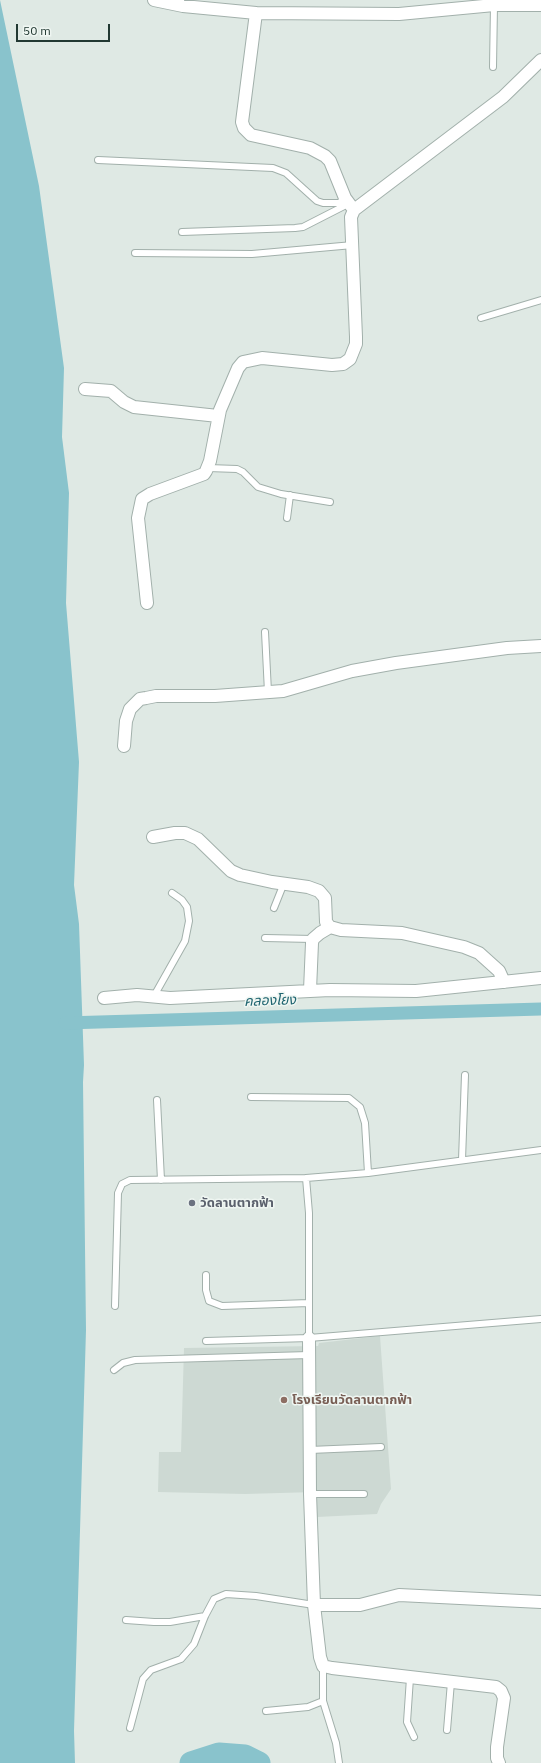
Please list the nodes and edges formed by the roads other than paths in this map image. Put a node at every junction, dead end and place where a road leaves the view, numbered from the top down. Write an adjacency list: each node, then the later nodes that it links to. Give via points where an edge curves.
1 (154, 0): 2 (street, via 183,6)
2 (232, 5): 5 (street)
3 (494, 5): 4 (street); 5 (street, via 399,14); 7 (lane)
4 (541, 5)
5 (256, 13): 9 (street, via 242,122 244,128 251,135 310,148 325,156)
6 (541, 60): 9 (street, via 503,97)
7 (493, 67)
8 (98, 160): 9 (lane, via 273,168 286,173 317,201)
9 (349, 204): 10 (lane, via 303,227); 11 (street)
10 (182, 232)
11 (353, 245): 12 (lane, via 252,254); 16 (street, via 356,344 350,359 343,364 332,365 262,358 244,362 238,368)
12 (135, 253)
13 (541, 300): 14 (lane)
14 (481, 318)
15 (85, 389): 16 (street, via 111,391 134,407)
16 (218, 416): 17 (street)
17 (208, 468): 18 (lane, via 237,470 243,472 258,487); 21 (street, via 204,474 142,499 138,518)
18 (290, 495): 19 (lane); 20 (lane)
19 (330, 502)
20 (287, 518)
21 (147, 603)
22 (265, 632): 24 (lane)
23 (541, 646): 24 (street, via 396,663 352,671 283,691)
24 (268, 692): 25 (street, via 215,696 156,696 140,699 130,709 126,721)
25 (124, 746)
26 (153, 837): 27 (street, via 185,833 198,839 230,871)
27 (284, 883): 29 (lane); 30 (street, via 319,890 325,898 326,922)
28 (172, 893): 36 (lane, via 187,907 189,921 185,941)
29 (274, 908)
30 (330, 927): 32 (street); 34 (street, via 341,930 402,933 464,946 479,953 499,971)
31 (265, 938): 32 (lane)
32 (313, 939): 35 (street)
33 (541, 978): 34 (street)
34 (504, 982): 35 (street, via 416,991)
35 (310, 990): 36 (street, via 182,997)
36 (154, 996): 37 (street)
37 (104, 998)
38 (465, 1075): 42 (lane)
39 (251, 1097): 43 (lane, via 349,1098 360,1107 365,1123)
40 (157, 1100): 45 (lane)
41 (541, 1150): 42 (lane)
42 (462, 1160): 43 (lane)
43 (368, 1173): 44 (lane)
44 (306, 1178): 45 (lane); 47 (lane, via 309,1213)
45 (162, 1180): 48 (lane, via 130,1180 122,1184 118,1193)
46 (206, 1275): 47 (lane, via 209,1301 222,1306)
47 (309, 1303): 50 (lane)
48 (115, 1306)
49 (541, 1319): 50 (lane)
50 (309, 1338): 51 (lane); 52 (street)
51 (206, 1340)
52 (310, 1355): 53 (lane, via 135,1360 123,1363); 55 (street)
53 (114, 1370)
54 (380, 1447): 55 (lane)
55 (310, 1450): 56 (street)
56 (310, 1494): 57 (lane); 59 (street)
57 (364, 1494)
58 (541, 1602): 59 (street, via 399,1595 360,1605)
59 (314, 1605): 60 (lane, via 226,1594 214,1599); 62 (street)
60 (205, 1616): 61 (lane, via 170,1622); 67 (lane, via 194,1644 181,1659 151,1670 143,1678)
61 (126, 1620)
62 (323, 1666): 63 (street); 65 (lane)
63 (410, 1678): 64 (street); 69 (lane, via 407,1722)
64 (451, 1682): 68 (lane); 71 (street, via 496,1688 501,1691 504,1698 497,1747 497,1758)
65 (323, 1701): 66 (lane, via 308,1707); 70 (lane)
66 (266, 1711)
67 (130, 1728)
68 (447, 1730)
69 (414, 1737)
70 (339, 1763)
71 (500, 1763)

